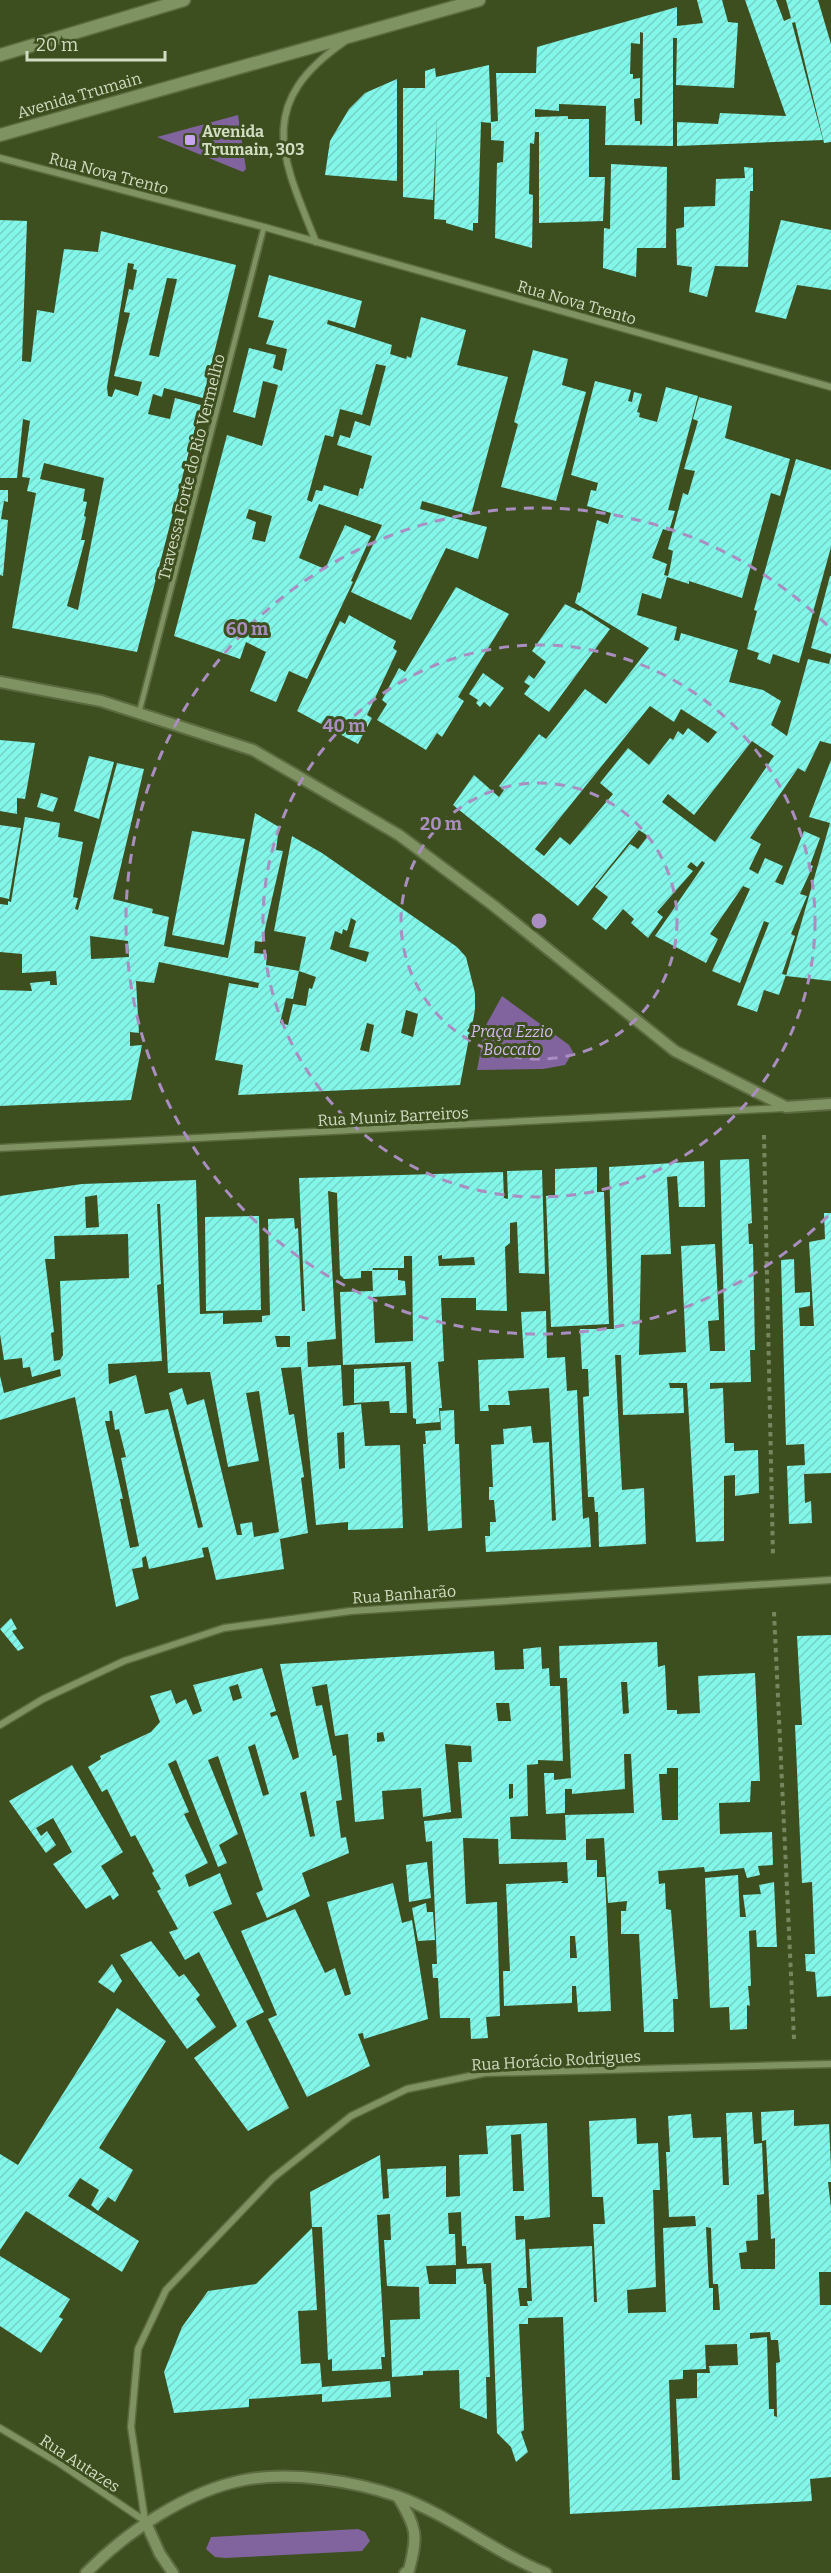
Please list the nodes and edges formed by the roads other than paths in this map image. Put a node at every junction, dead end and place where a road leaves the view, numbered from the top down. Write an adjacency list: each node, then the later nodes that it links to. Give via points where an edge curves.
1 (184, 0): 4 (main road)
2 (479, 0): 3 (main road, Avenida Trumain)
3 (354, 35): 5 (main road, Avenida Trumain); 8 (street, via 328,53 300,82 282,121 283,155)
4 (0, 55)
5 (0, 135)
6 (0, 158): 7 (street, Rua Nova Trento)
7 (264, 227): 8 (street, Rua Nova Trento); 11 (lane, Travessa Forte do Rio Vermelho)
8 (316, 243): 9 (street, Rua Nova Trento)
9 (831, 387)
10 (0, 682): 11 (street, via 101,701)
11 (139, 713): 13 (street, via 253,750 399,835 675,1051)
12 (831, 1104): 13 (street)
13 (786, 1107): 14 (street, Rua Muniz Barreiros)
14 (0, 1148)
15 (831, 1580): 16 (street, Rua Banharão, via 351,1611 224,1628 124,1661 43,1699)
16 (0, 1725)
17 (831, 2064): 20 (street, Rua Horácio Rodrigues, via 485,2073 407,2089 351,2116 273,2178 166,2290 138,2349 131,2427)
18 (0, 2428): 20 (street, Rua Autazes)
19 (398, 2496): 20 (street, via 345,2483 300,2478 244,2480 200,2495); 23 (street, via 417,2540); 24 (street)
20 (145, 2522): 21 (street, via 109,2549); 22 (street)
21 (86, 2573)
22 (173, 2573)
23 (405, 2573)
24 (546, 2573)

